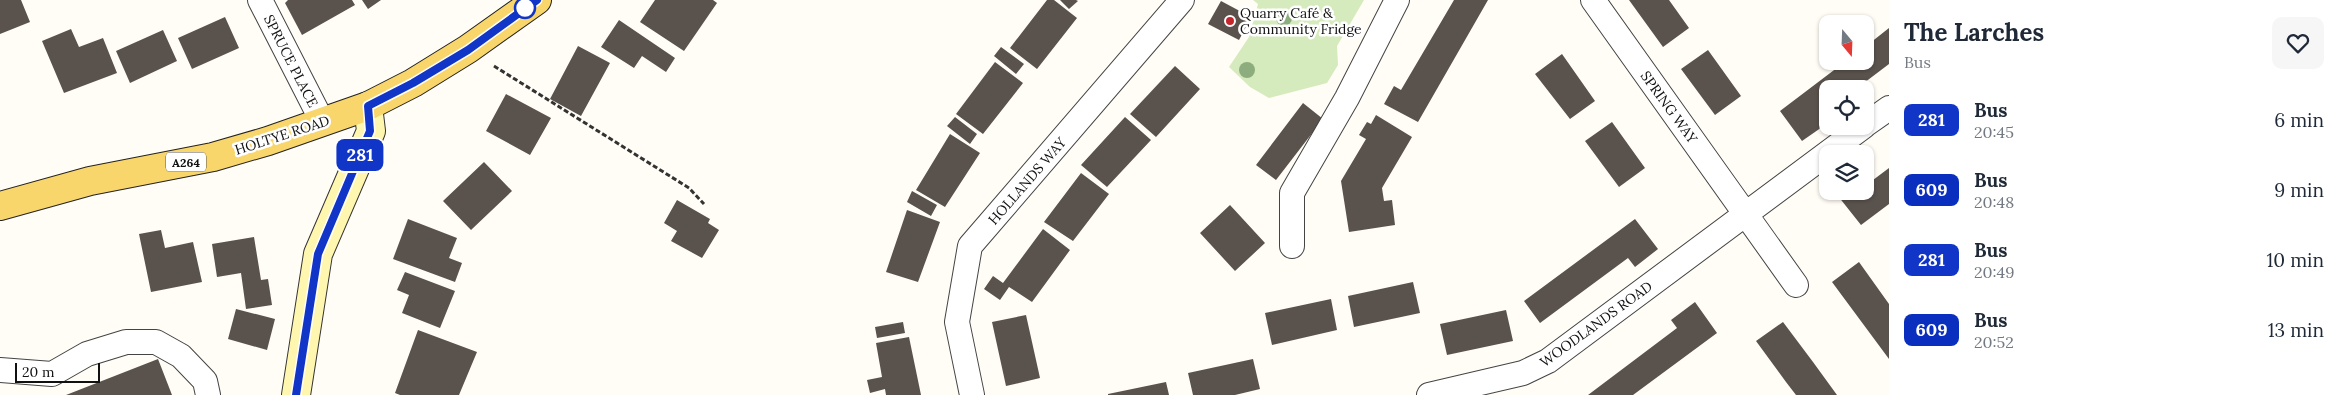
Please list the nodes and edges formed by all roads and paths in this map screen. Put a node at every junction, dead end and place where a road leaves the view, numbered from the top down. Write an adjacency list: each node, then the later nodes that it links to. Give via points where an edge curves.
1 (260, 0): 10 (street, SPRUCE PLACE)
2 (537, 0): 6 (main road, HOLTYE ROAD / A264)
3 (1182, 0): 20 (street, HOLLANDS WAY, via 970,246 957,322)
4 (1397, 0): 15 (street, via 1347,98 1292,194)
5 (1593, 0): 14 (street, SPRING WAY)
6 (468, 50): 7 (main road, HOLTYE ROAD / A264); 12 (path, via 689,188)
7 (368, 106): 10 (main road, HOLTYE ROAD / A264); 19 (street, via 370,131 318,254)
8 (1889, 108): 9 (street, WOODLANDS ROAD)
9 (1874, 119)
10 (323, 122): 13 (main road, HOLTYE ROAD / A264, via 213,157 90,181)
11 (1852, 135): 14 (street, WOODLANDS ROAD)
12 (704, 204)
13 (0, 206)
14 (1745, 213): 16 (street); 21 (street, WOODLANDS ROAD, via 1548,361 1523,373)
15 (1292, 246)
16 (1796, 285)
17 (0, 370): 18 (street, via 52,374 87,354 126,342 156,342 181,356 205,380)
18 (208, 395)
19 (296, 395)
20 (972, 395)
21 (1429, 395)

